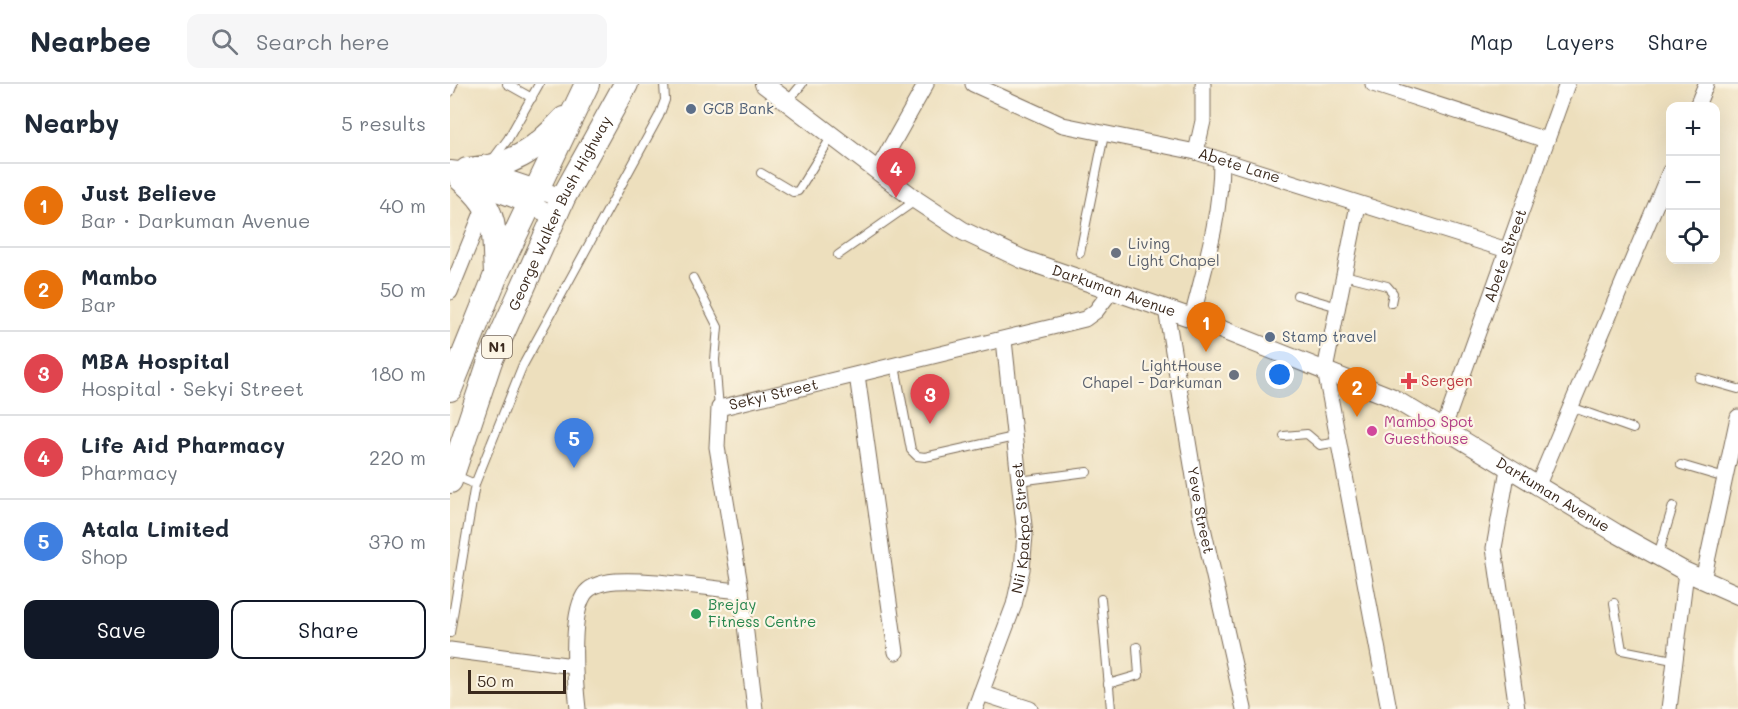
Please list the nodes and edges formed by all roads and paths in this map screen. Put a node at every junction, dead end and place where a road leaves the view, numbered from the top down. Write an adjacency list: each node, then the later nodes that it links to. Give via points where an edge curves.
1 (453, 84): 14 (lane)
2 (507, 84): 16 (lane)
3 (539, 84): 16 (lane)
4 (626, 84): 32 (highway, George Walker Bush Highway / N1)
5 (664, 84): 67 (lane, via 665,100 659,116 530,351)
6 (764, 84): 17 (street, Darkuman Avenue)
7 (802, 84): 17 (lane)
8 (926, 84): 24 (street)
9 (973, 84): 19 (street, Abete Lane, via 1063,125)
10 (1203, 84): 22 (street, via 1203,121)
11 (1373, 84): 21 (street)
12 (1567, 84): 21 (street, Abete Street)
13 (1706, 84): 18 (street)
14 (450, 92)
15 (583, 92): 25 (highway, via 562,121 526,153 501,166); 28 (highway, George Walker Bush Highway / N1)
16 (532, 98): 25 (lane, via 508,139)
17 (788, 101): 20 (street, Darkuman Avenue)
18 (1699, 102)
19 (1104, 135): 22 (street, Abete Lane); 34 (lane)
20 (832, 136): 24 (street, Darkuman Avenue); 26 (lane, via 798,191 793,192)
21 (1546, 140): 33 (street, Abete Street)
22 (1196, 152): 23 (street, Abete Lane)
23 (1221, 161): 31 (street, Abete Lane); 45 (street, via 1211,246)
24 (877, 171): 29 (street, Darkuman Avenue)
25 (463, 172): 28 (street); 30 (highway)
26 (760, 173)
27 (1666, 183): 53 (street)
28 (533, 196): 32 (street); 36 (highway, George Walker Bush Highway / N1)
29 (916, 200): 35 (lane); 39 (street, Darkuman Avenue, via 963,231 1022,259)
30 (486, 203): 36 (highway, via 492,222); 40 (street)
31 (1358, 205): 33 (street, Abete Lane); 37 (street)
32 (559, 208): 64 (highway, George Walker Bush Highway / N1, via 490,361)
33 (1507, 250): 56 (street, Abete Street)
34 (1080, 253)
35 (838, 255)
36 (496, 275): 51 (highway, George Walker Bush Highway / N1)
37 (1344, 275): 42 (lane, via 1387,286 1393,293); 43 (street)
38 (693, 278): 54 (lane, via 718,327 715,360)
39 (1112, 290): 44 (street, Darkuman Avenue); 46 (street, Sekyi Street, via 1085,319)
40 (450, 292)
41 (1297, 295): 43 (lane)
42 (1391, 303)
43 (1338, 307): 48 (street)
44 (1166, 309): 45 (street, Darkuman Avenue); 90 (street, Yeve Street, via 1202,519)
45 (1192, 318): 48 (street, Darkuman Avenue)
46 (1004, 340): 47 (street, Sekyi Street); 59 (street, Nii Kpakpa Street)
47 (895, 366): 49 (street, Sekyi Street); 59 (lane, via 911,450 917,456 926,458)
48 (1325, 370): 56 (street, Darkuman Avenue, via 1391,397); 60 (street)
49 (857, 375): 54 (street, Sekyi Street); 80 (street)
50 (1699, 378): 52 (lane)
51 (450, 389)
52 (1738, 389)
53 (1571, 407): 57 (lane); 68 (street)
54 (719, 408): 73 (street, Sekyi Street, via 717,447)
55 (1738, 417): 65 (street)
56 (1444, 427): 62 (street, Darkuman Avenue)
57 (1634, 429)
58 (1284, 436): 60 (lane, via 1307,434 1320,446)
59 (1014, 437): 66 (street, Nii Kpakpa Street)
60 (1339, 442): 91 (street)
61 (1681, 465): 65 (lane)
62 (1508, 469): 68 (street, Darkuman Avenue); 92 (street, via 1494,548)
63 (1087, 472): 66 (lane)
64 (451, 478): 67 (lane)
65 (1725, 478): 72 (street)
66 (1019, 482): 84 (street, Nii Kpakpa Street, via 1024,535 1022,568 1014,605)
67 (475, 484): 77 (lane)
68 (1537, 487): 70 (street, Darkuman Avenue)
69 (1673, 506): 70 (lane)
70 (1658, 557): 71 (street, Darkuman Avenue)
71 (1686, 572): 72 (street, Darkuman Avenue); 81 (street)
72 (1703, 580): 74 (street, Darkuman Avenue)
73 (741, 591): 82 (street, via 616,581 592,586 579,610); 86 (street, Sekyi Street)
74 (1738, 597)
75 (1101, 599): 83 (lane)
76 (1614, 603): 81 (lane, via 1622,650)
77 (450, 633)
78 (1137, 647): 83 (lane, via 1139,675)
79 (450, 650): 82 (street)
80 (896, 652)
81 (1673, 660): 93 (street)
82 (573, 666): 85 (street)
83 (1108, 684): 89 (lane)
84 (981, 693): 87 (street, Nii Kpakpa Street); 88 (street)
85 (578, 709)
86 (755, 709)
87 (975, 709)
88 (1030, 709)
89 (1111, 709)
90 (1244, 709)
91 (1389, 709)
92 (1517, 709)
93 (1669, 709)

